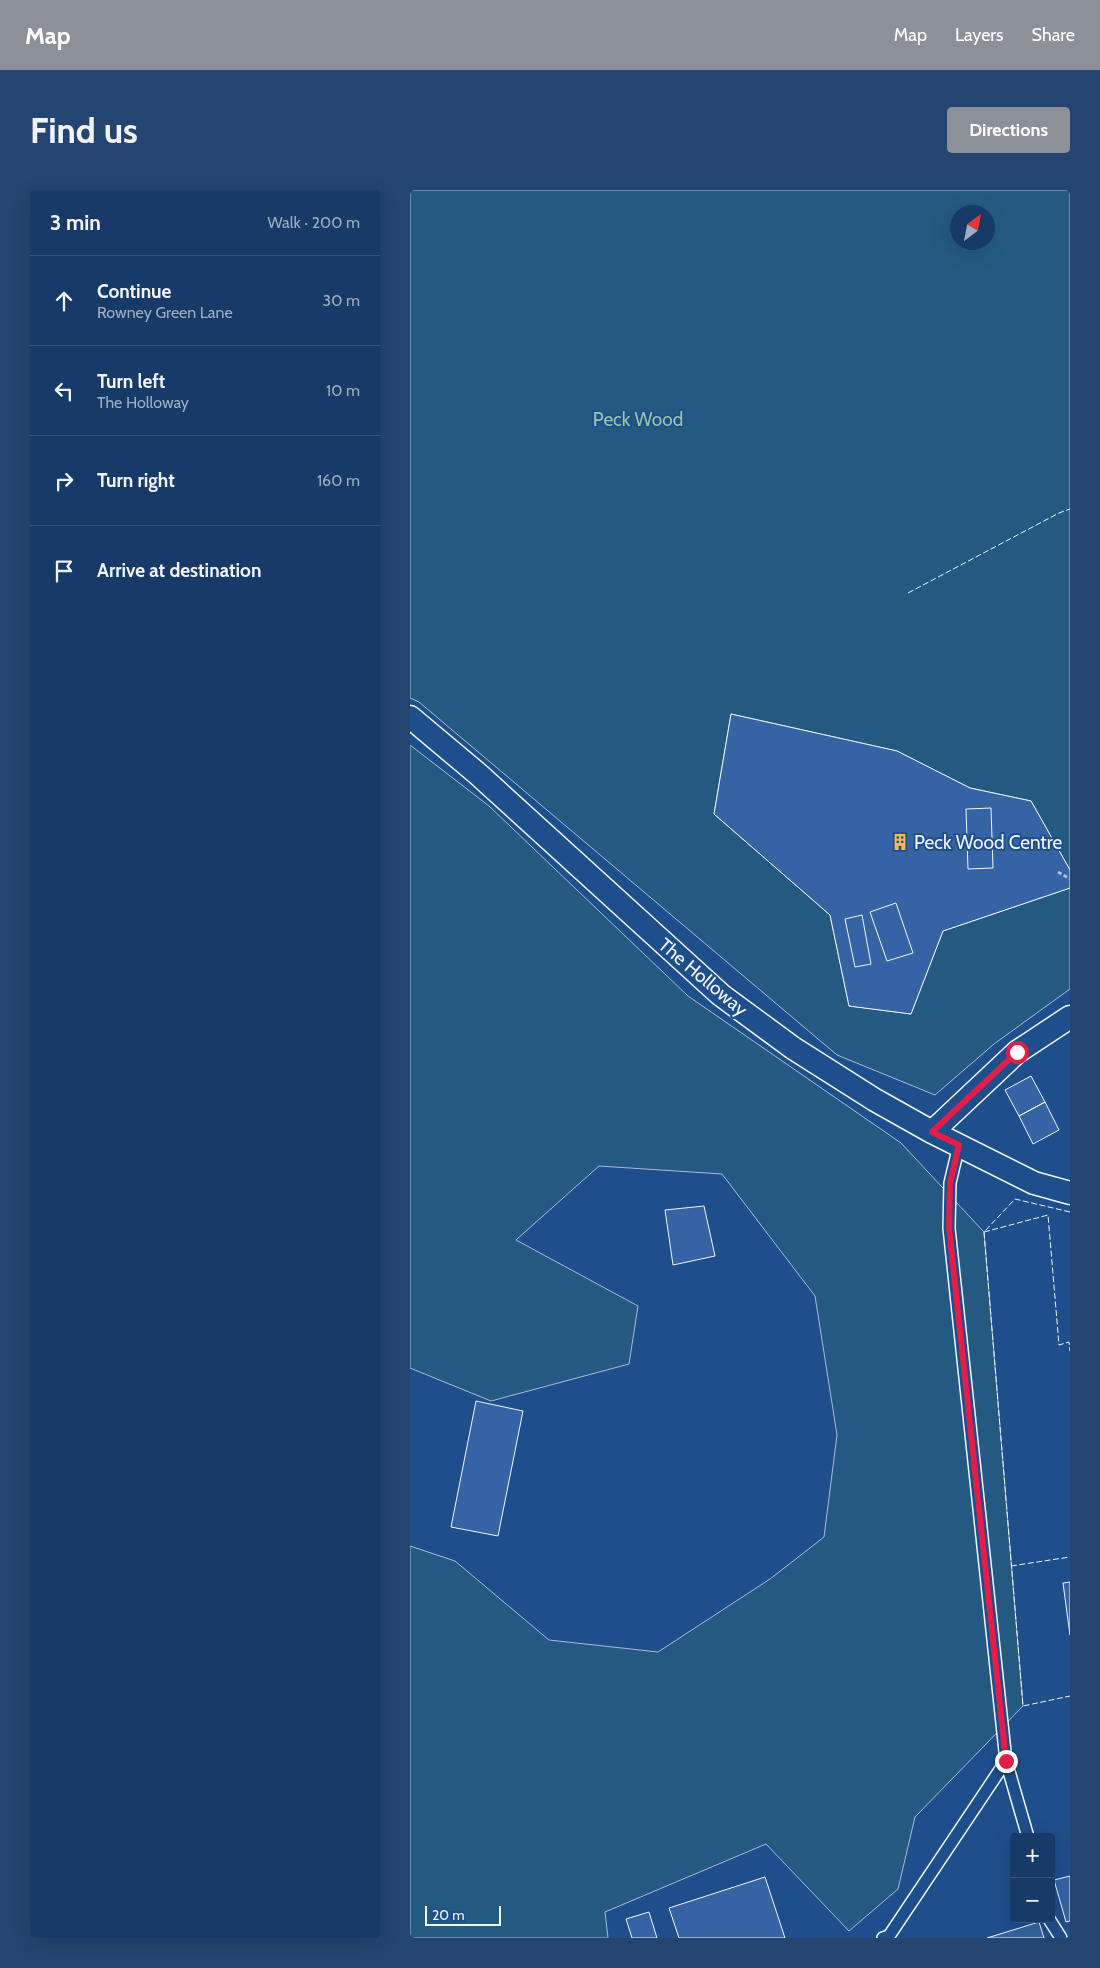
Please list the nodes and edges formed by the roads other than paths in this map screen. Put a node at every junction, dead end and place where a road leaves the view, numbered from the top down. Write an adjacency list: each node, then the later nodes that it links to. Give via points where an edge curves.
1 (410, 717): 3 (street, The Holloway, via 478,774 721,996 793,1048)
2 (1070, 1017): 3 (street, via 1017,1052)
3 (932, 1132): 4 (street, The Holloway)
4 (959, 1145): 5 (street, The Holloway, via 1034,1183); 6 (lane, via 950,1183 949,1228)
5 (1070, 1193)
6 (1006, 1761): 7 (lane); 9 (lane, via 889,1936)
7 (1027, 1833)
8 (1052, 1923): 10 (lane)
9 (884, 1938)
10 (1061, 1938)

